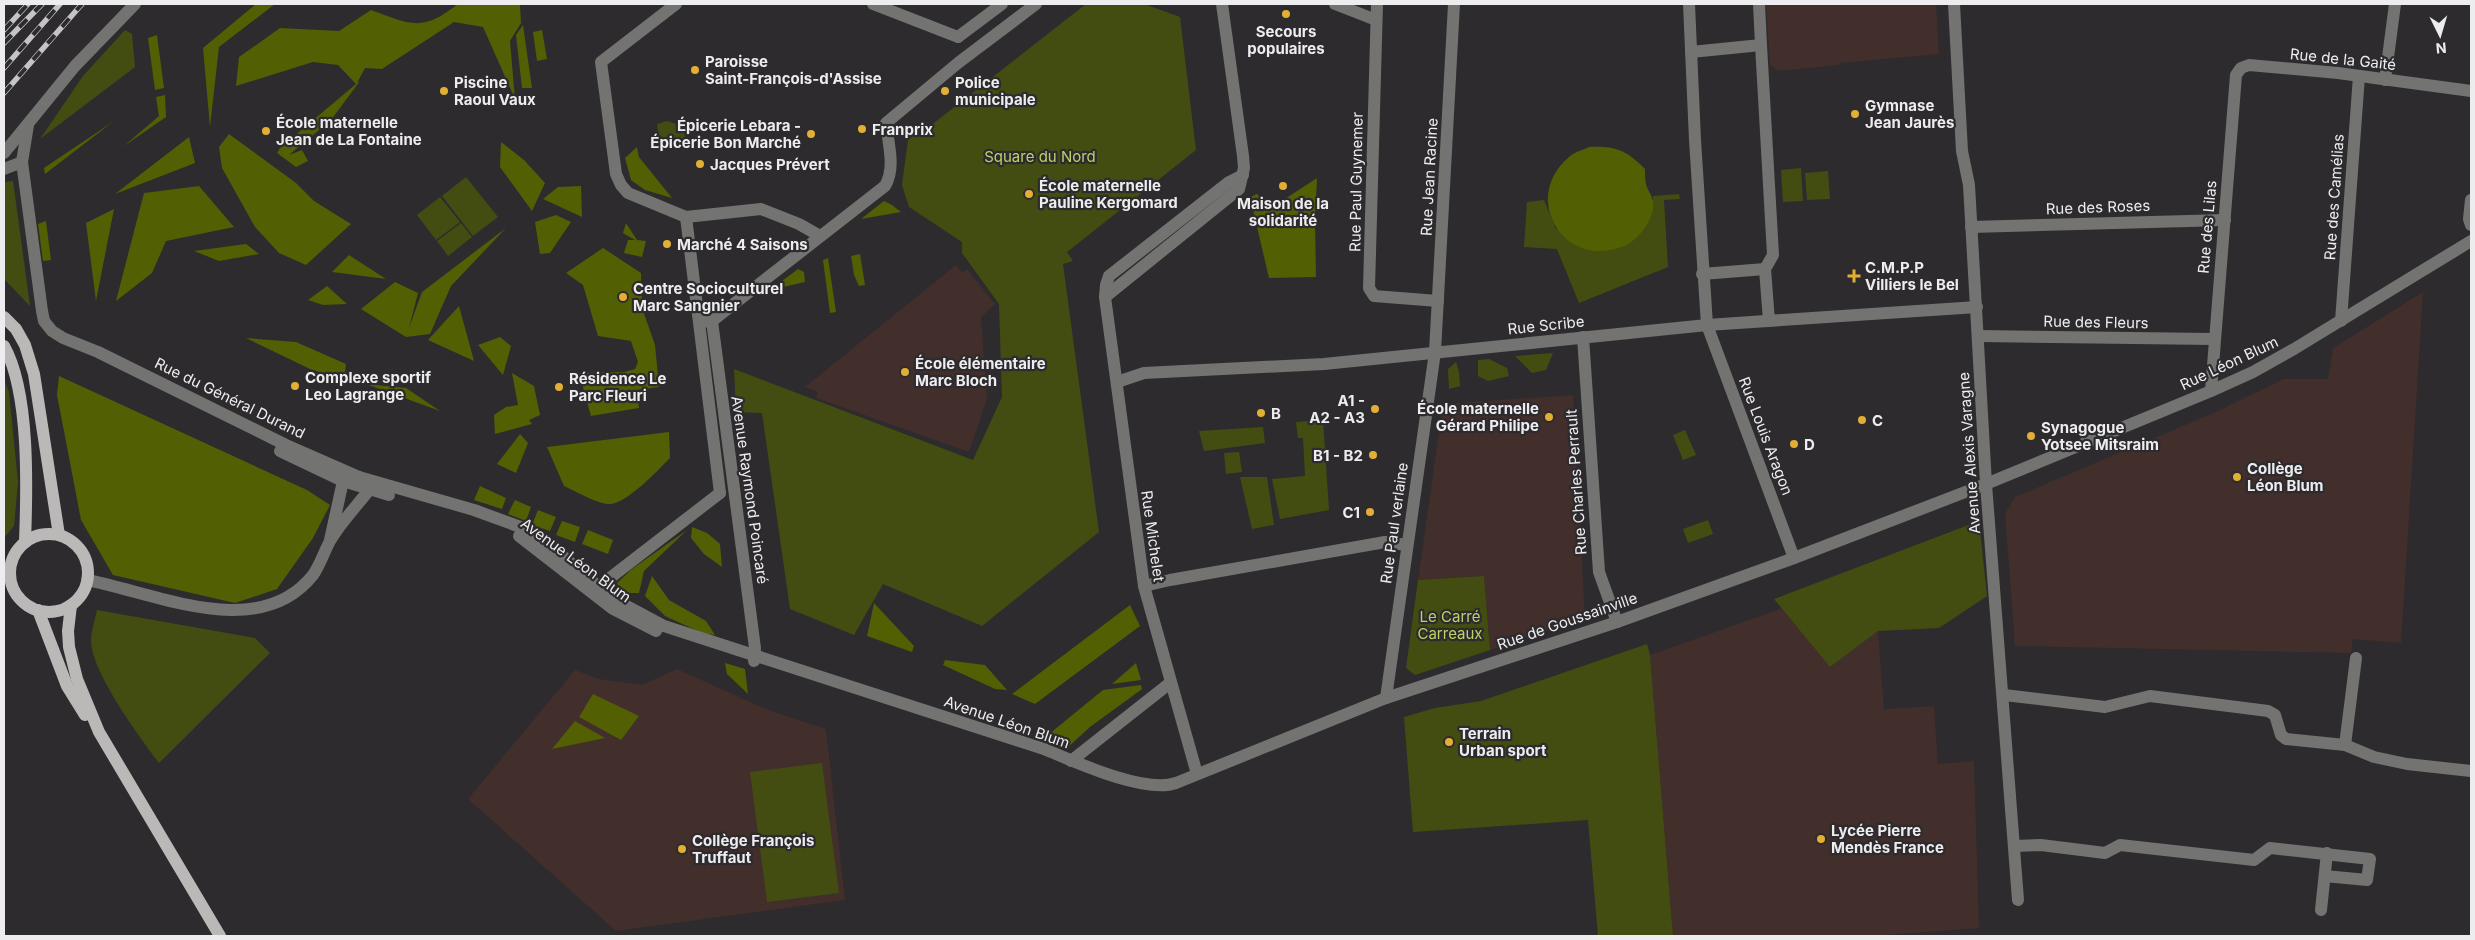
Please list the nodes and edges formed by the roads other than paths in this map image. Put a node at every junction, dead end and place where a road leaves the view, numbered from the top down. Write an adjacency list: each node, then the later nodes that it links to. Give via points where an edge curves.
1 (135, 4): 24 (street, via 75,66)
2 (673, 4): 29 (street, via 601,62 620,185 628,192)
3 (873, 4): 14 (street)
4 (1002, 4): 16 (street)
5 (1036, 4): 19 (street)
6 (1222, 4): 49 (street, Rue Michelet, via 1243,175 1110,276 1105,297)
7 (1335, 4): 15 (street)
8 (1377, 4): 15 (street, Rue Paul Guynemer)
9 (1454, 4): 37 (street, Rue Jean Racine)
10 (1689, 4): 18 (street)
11 (1759, 4): 17 (street)
12 (1954, 4): 32 (street, Avenue Alexis Varagne, via 1962,151 1969,185)
13 (2395, 4): 22 (street)
14 (899, 9): 16 (street)
15 (1376, 20): 37 (street, Rue Paul Guynemer, via 1369,288 1374,296)
16 (958, 37): 19 (street)
17 (1761, 45): 18 (street); 35 (street, via 1773,255)
18 (1691, 52): 36 (street)
19 (958, 63): 33 (street, via 886,123 891,177 886,186)
20 (2241, 68): 21 (street, Rue de la Gaité, via 2249,65); 30 (street, Rue des Lilas, via 2236,75)
21 (2359, 76): 22 (street, Rue de la Gaité); 42 (street, Rue des Camélias)
22 (2385, 80): 23 (street, Rue de la Gaité)
23 (2471, 92)
24 (28, 125): 25 (street); 26 (street, Rue du Général Durand)
25 (5, 152): 26 (street)
26 (22, 162): 27 (street); 51 (street, Rue du Général Durand, via 44,321 52,331 86,349 94,360)
27 (4, 169)
28 (2471, 200): 31 (street)
29 (686, 217): 33 (street, via 760,209 791,220); 40 (street)
30 (2225, 220): 32 (street, Rue des Roses); 46 (street, Rue des Lilas)
31 (2471, 225)
32 (1972, 227): 38 (street, Avenue Alexis Varagne)
33 (820, 236): 40 (street)
34 (2471, 241): 42 (street, Rue Léon Blum)
35 (1765, 269): 36 (street); 41 (street)
36 (1702, 274): 43 (street)
37 (1438, 301): 48 (street, Rue Jean Racine)
38 (1977, 306): 41 (street, Rue Scribe); 44 (street, Avenue Alexis Varagne)
39 (4, 315): 56 (main road, via 16,329 30,356)
40 (706, 321): 54 (street, Avenue Raymond Poincaré); 55 (street, Avenue Raymond Poincaré)
41 (1769, 321): 43 (street, Rue Scribe)
42 (2341, 321): 50 (street, Rue Léon Blum, via 2253,372)
43 (1707, 325): 45 (street, Rue Scribe); 60 (street, Rue Louis Aragon)
44 (1979, 336): 46 (street, Rue des Fleurs); 52 (street, Avenue Alexis Varagne)
45 (1582, 337): 48 (street, Rue Scribe); 66 (street, Rue Charles Perrault, via 1599,572)
46 (2214, 339): 50 (street, Rue des Lilas)
47 (4, 346): 58 (main road, via 18,386 28,484)
48 (1435, 352): 49 (street, Rue Scribe, via 1324,364 1144,373); 59 (street, Rue Paul verlaine)
49 (1117, 382): 62 (street, Rue Michelet)
50 (2210, 391): 52 (street, Rue Léon Blum)
51 (351, 481): 53 (street); 57 (street); 63 (street, Avenue Léon Blum, via 508,521 551,546)
52 (1986, 484): 60 (street, Rue de Goussainville); 70 (street, Avenue Alexis Varagne)
53 (369, 490): 57 (street); 63 (street, Avenue Léon Blum, via 490,522 515,534)
54 (720, 493): 55 (street); 63 (street)
55 (733, 494): 68 (street, Avenue Raymond Poincaré)
56 (59, 535): 58 (main road, via 36,536); 61 (main road, via 70,540 82,552 88,568)
57 (330, 540): 61 (street, via 313,575 299,589 279,602 256,609 213,609)
58 (25, 542): 65 (main road, via 13,557 10,576 19,598)
59 (1407, 545): 62 (street, via 1385,542); 71 (street, Rue Paul verlaine)
60 (1794, 558): 66 (street, Rue de Goussainville)
61 (87, 580): 64 (main road)
62 (1144, 586): 69 (street, Rue Michelet)
63 (595, 590): 68 (street, Avenue Léon Blum, via 613,609 658,632)
64 (71, 605): 65 (main road, via 60,610); 72 (main road, via 69,647 77,680)
65 (38, 610): 72 (main road, via 67,686)
66 (1617, 622): 71 (street, Rue de Goussainville)
67 (2356, 658): 73 (street)
68 (754, 660): 74 (street, Avenue Léon Blum, via 1042,757)
69 (1170, 683): 74 (street); 76 (street, Rue Michelet)
70 (2004, 696): 73 (street, via 2105,707 2150,696 2268,711 2275,715 2281,736 2286,739); 78 (street, Avenue Alexis Varagne)
71 (1386, 698): 76 (street, Rue de Goussainville)
72 (99, 732): 83 (main road)
73 (2345, 745): 75 (street, via 2374,757 2406,764)
74 (1071, 761): 77 (street, Avenue Léon Blum)
75 (2471, 771)
76 (1197, 774): 77 (street, Rue de Goussainville)
77 (1157, 786)
78 (2014, 846): 79 (street, via 2041,845 2105,853 2120,845 2254,860 2270,848); 81 (street, Avenue Alexis Varagne)
79 (2327, 853): 80 (street); 80 (street, via 2370,859 2367,880)
80 (2325, 876): 82 (street)
81 (2018, 900)
82 (2321, 910)
83 (220, 936)

